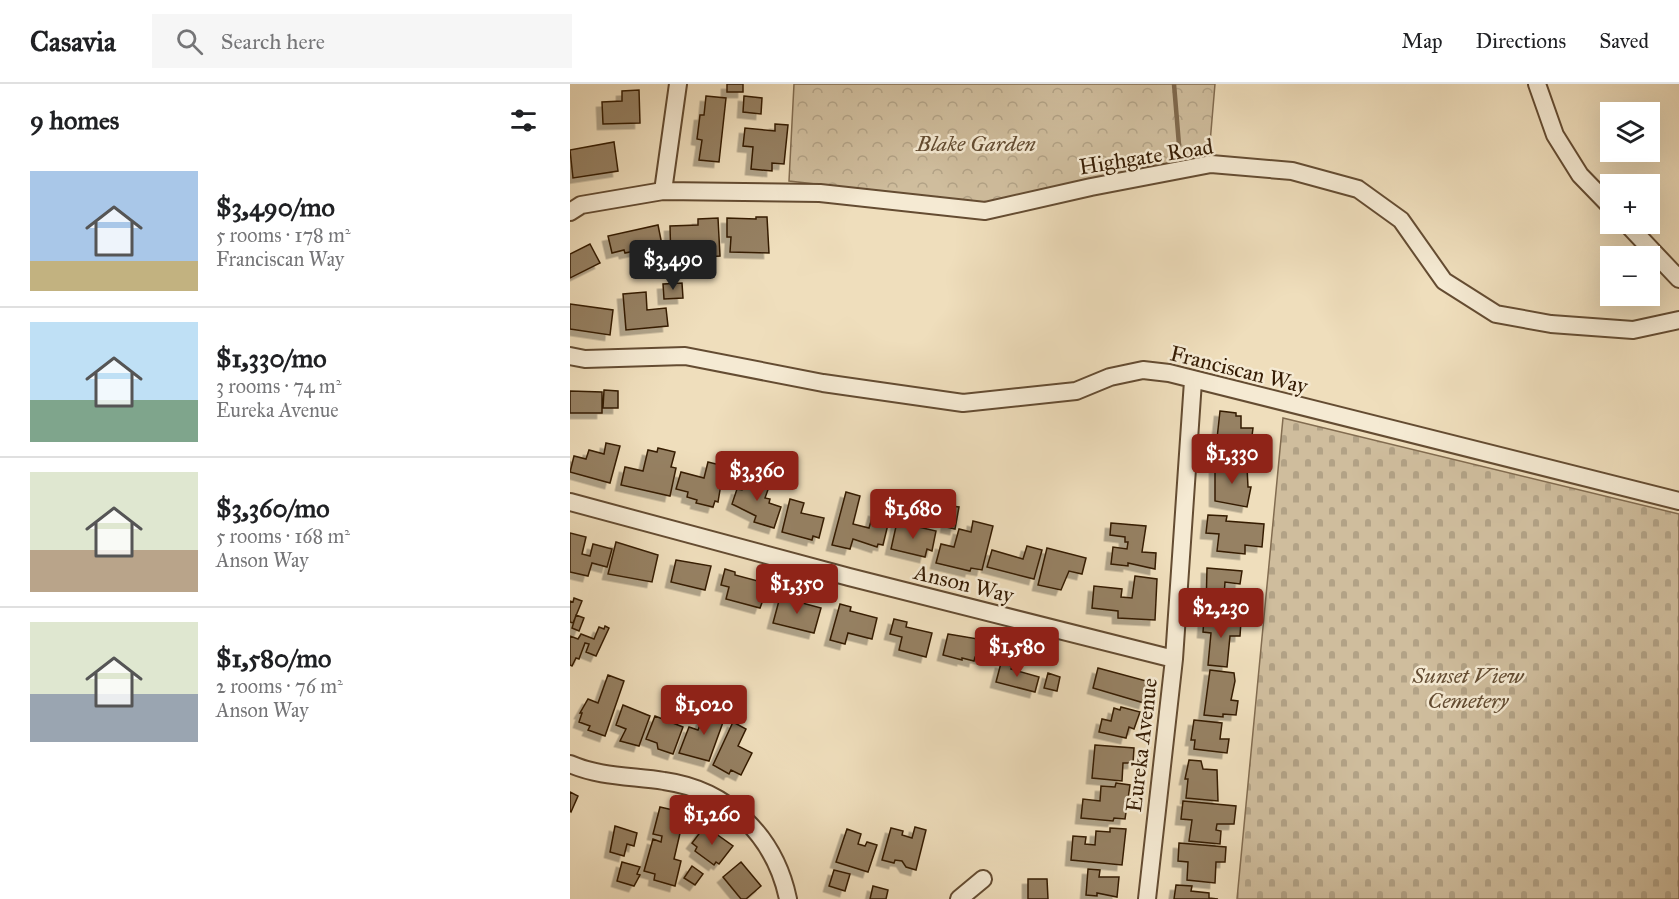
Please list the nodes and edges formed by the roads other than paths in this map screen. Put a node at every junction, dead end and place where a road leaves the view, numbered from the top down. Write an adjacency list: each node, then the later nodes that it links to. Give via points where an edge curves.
1 (678, 84): 3 (street)
2 (1538, 84): 4 (street, via 1555,135 1580,175)
3 (663, 191): 5 (street, Highgate Road, via 581,205); 8 (street, Highgate Road, via 820,193 985,211 1211,164 1292,171 1358,189 1401,220 1444,281 1496,314 1551,324 1633,330)
4 (1600, 196)
5 (570, 212)
6 (1636, 234): 7 (street)
7 (1679, 279)
8 (1679, 320)
9 (570, 356): 10 (street, Franciscan Way, via 686,356 824,383 963,403 1076,391 1110,377 1143,370)
10 (1193, 381): 11 (street, Franciscan Way); 13 (street, Eureka Avenue)
11 (1679, 501)
12 (570, 502): 13 (street, Anson Way)
13 (1174, 659): 18 (street, Eureka Avenue)
14 (570, 764): 16 (street, via 609,774 667,781 720,800 753,825 769,846)
15 (983, 879): 17 (street)
16 (788, 899)
17 (959, 899)
18 (1147, 899)

